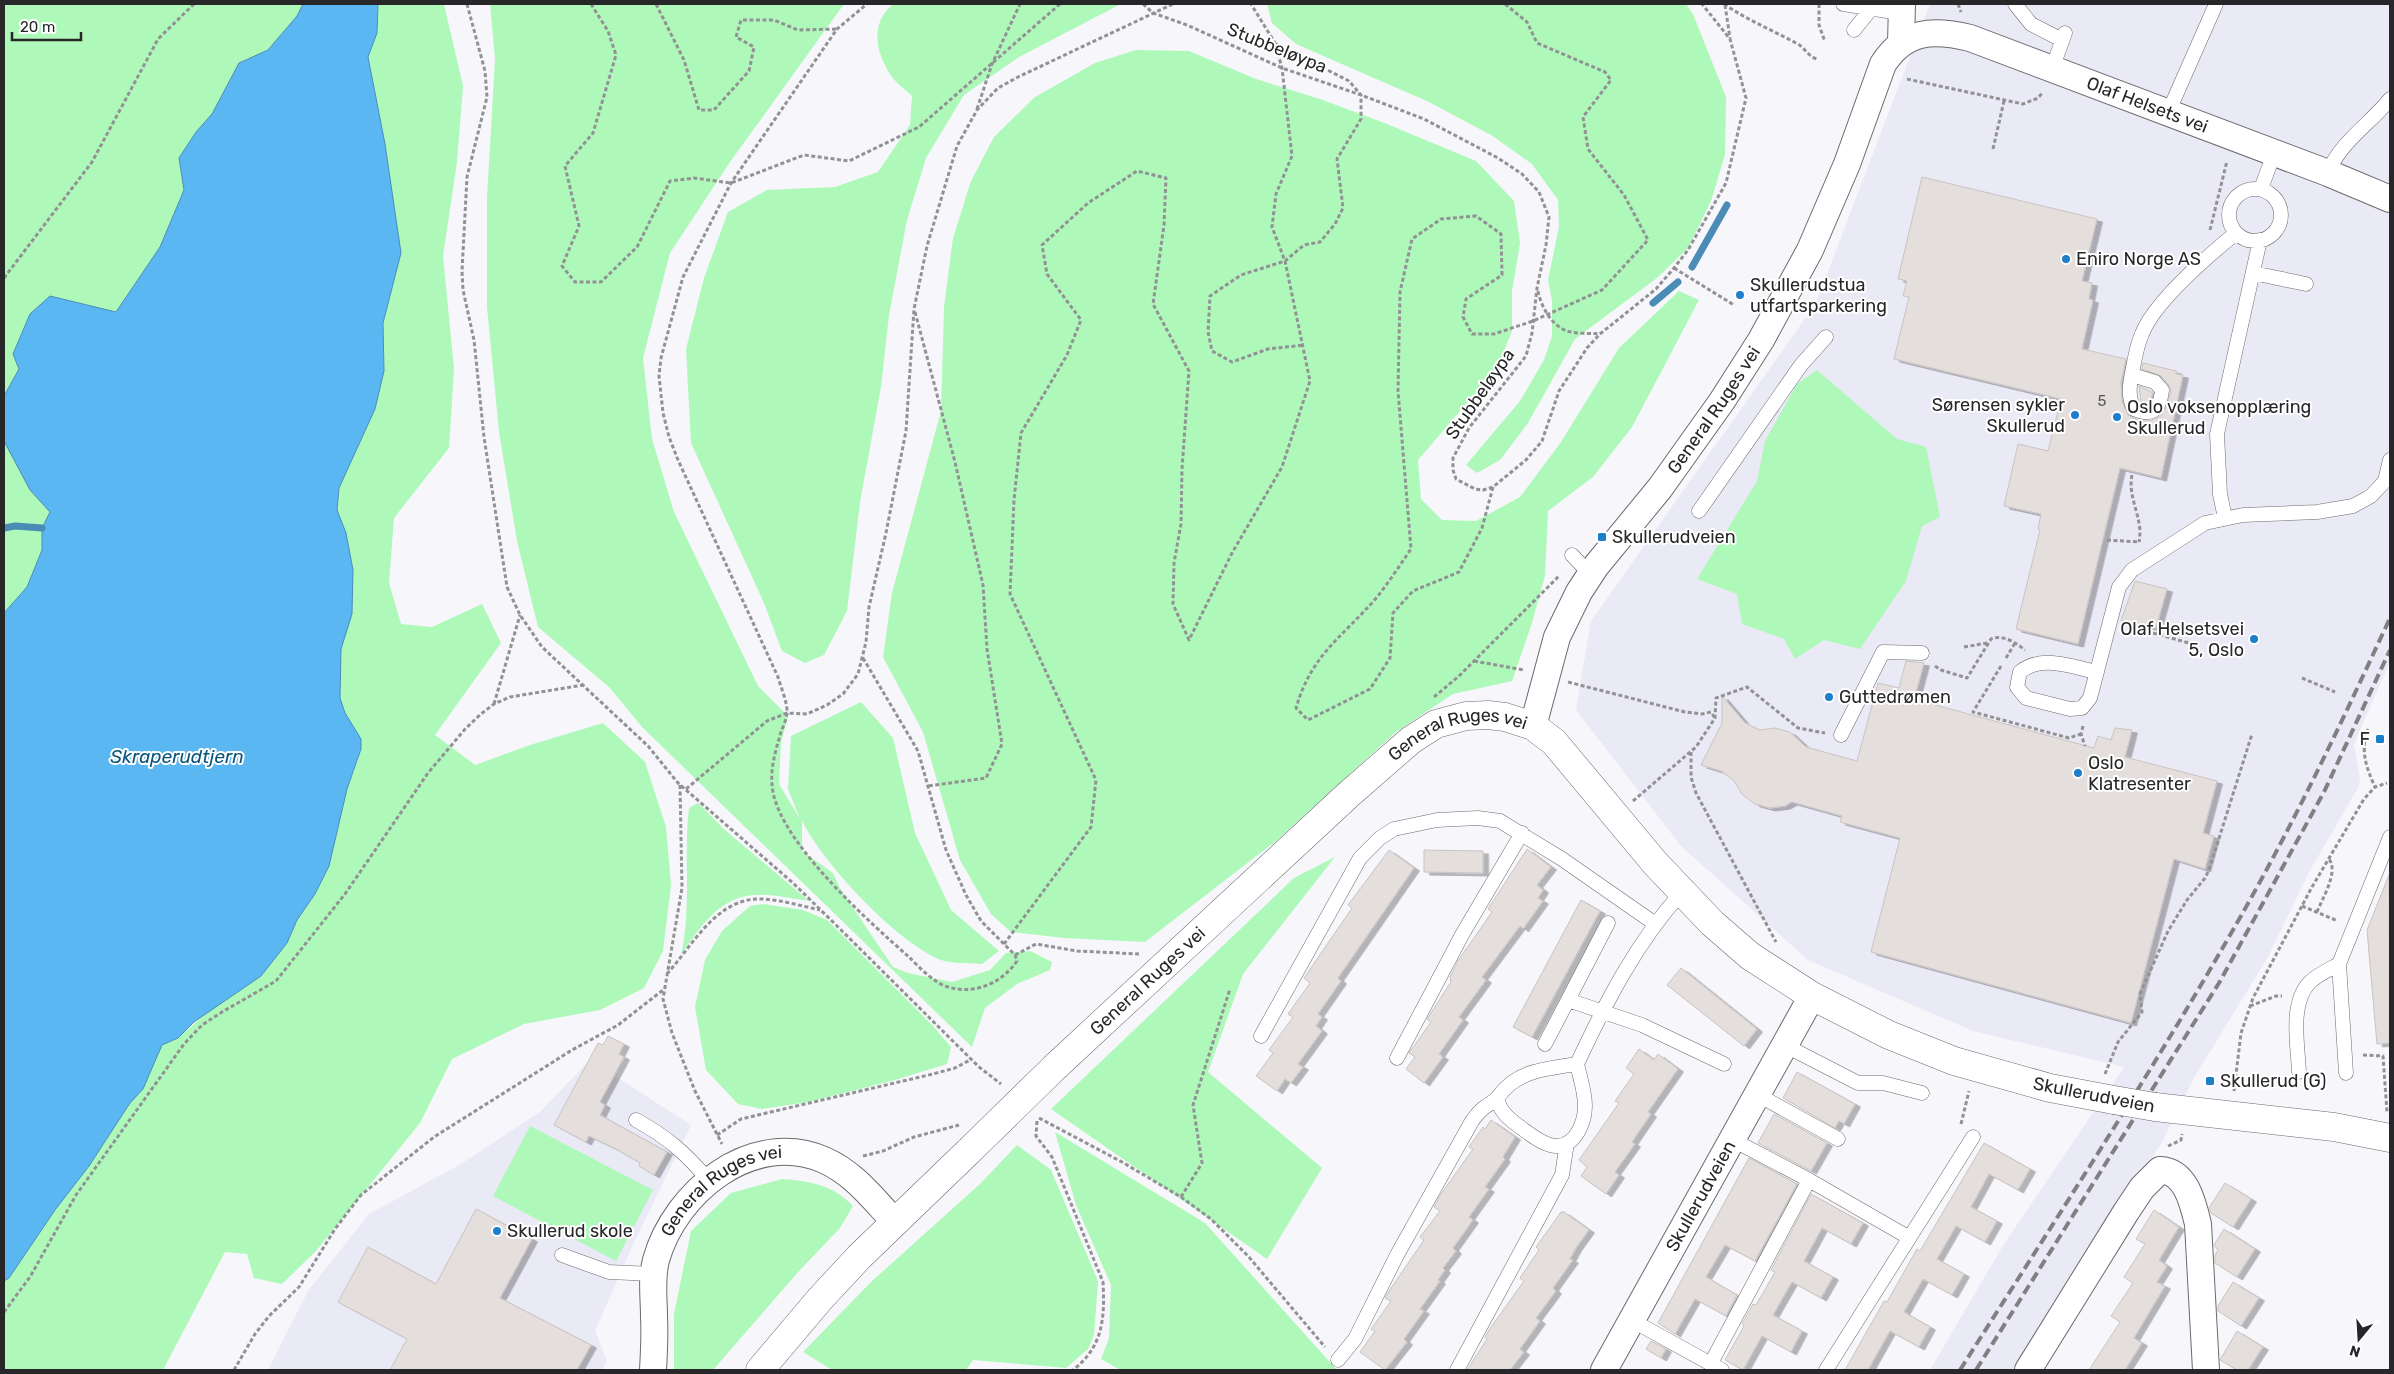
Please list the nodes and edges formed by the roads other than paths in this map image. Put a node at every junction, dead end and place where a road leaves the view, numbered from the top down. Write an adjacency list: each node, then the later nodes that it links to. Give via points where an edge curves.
1 (1843, 4): 5 (lane)
2 (2015, 4): 8 (lane, via 2031,24 2064,37)
3 (2216, 4): 10 (lane)
4 (1901, 8): 5 (lane); 7 (street)
5 (1871, 9): 6 (lane)
6 (1854, 30)
7 (1901, 43): 8 (street, Olaf Helsets vei, via 1928,34 1957,35); 25 (street, General Ruges vei, via 1883,64 1823,223 1761,340 1696,440)
8 (2049, 76): 10 (street, Olaf Helsets vei)
9 (2390, 99): 12 (lane, via 2346,144 2334,159)
10 (2168, 113): 11 (street, Olaf Helsets vei)
11 (2274, 153): 12 (street, Olaf Helsets vei); 13 (lane)
12 (2328, 174): 14 (street, Olaf Helsets vei)
13 (2261, 189): 15 (lane, via 2239,193 2230,205 2228,220); 16 (lane, via 2276,198 2281,215 2275,231)
14 (2390, 199)
15 (2236, 233): 16 (lane, via 2251,241); 20 (lane, via 2204,260 2154,313 2142,333)
16 (2260, 240): 17 (lane)
17 (2253, 273): 18 (lane); 23 (lane, via 2217,434 2220,494)
18 (2306, 284)
19 (1826, 337): 22 (lane, via 1801,365)
20 (2132, 375)
21 (2390, 460): 23 (lane, via 2385,481 2371,496 2353,506 2317,512)
22 (1699, 510)
23 (2225, 518): 27 (lane, via 2205,523 2132,570 2119,587)
24 (1572, 555): 25 (lane)
25 (1590, 574): 28 (street, General Ruges vei, via 1557,637)
26 (1925, 657): 29 (lane, via 1883,652)
27 (2097, 672): 27 (lane, via 2090,698 2082,708 2070,709 2026,698 2018,687 2020,672 2028,665 2043,661)
28 (1533, 726): 32 (main road, Skullerudveien, via 1554,742); 58 (main road, General Ruges vei, bridge, via 1488,715 1451,719 1422,732 1348,795 1056,1066 969,1137)
29 (1841, 735)
30 (1522, 833): 34 (lane); 39 (lane, via 1500,821 1470,818 1437,820 1394,830 1380,838 1360,858); 42 (lane, via 1463,933)
31 (2390, 837): 35 (lane)
32 (1682, 892): 34 (lane); 36 (main road, Skullerudveien, via 1750,956)
33 (1608, 923): 37 (lane)
34 (1654, 923): 38 (lane)
35 (2339, 964): 45 (lane, via 2310,982 2300,999); 46 (lane)
36 (1812, 996): 41 (street, Skullerudveien); 51 (main road, Skullerudveien, bridge, via 1889,1035 1954,1061 2050,1088 2110,1088 2155,1107 2334,1127)
37 (1568, 1000): 38 (lane); 40 (lane)
38 (1601, 1012): 43 (lane); 44 (lane, via 1665,1035)
39 (1261, 1036)
40 (1545, 1044)
41 (1786, 1046): 47 (lane, via 1858,1083 1884,1083); 48 (street, Skullerudveien)
42 (1397, 1058)
43 (1577, 1064): 49 (lane, via 1520,1076); 55 (lane, via 1586,1108 1578,1133)
44 (1724, 1064)
45 (2299, 1072)
46 (2346, 1073)
47 (1922, 1093)
48 (1758, 1094): 53 (lane); 54 (street, Skullerudveien)
49 (1497, 1098): 55 (lane, via 1506,1116 1531,1135 1547,1144 1558,1146); 63 (lane, via 1483,1108 1458,1143 1355,1339)
50 (636, 1120): 57 (lane, via 686,1154)
51 (2389, 1127)
52 (1973, 1136): 59 (lane)
53 (1838, 1139)
54 (1733, 1140): 56 (lane); 62 (street, Skullerudveien)
55 (1567, 1143): 67 (lane, via 1562,1175)
56 (1809, 1180): 59 (lane); 64 (lane)
57 (709, 1181): 58 (street, General Ruges vei, via 732,1165 756,1155 801,1153 833,1165 863,1186); 61 (street, General Ruges vei, via 689,1199 674,1221)
58 (895, 1222): 66 (main road, General Ruges vei, via 820,1299)
59 (1908, 1237): 69 (lane)
60 (562, 1255): 61 (lane, via 609,1272)
61 (653, 1274): 65 (street, General Ruges vei)
62 (1633, 1321): 64 (lane); 68 (street, Skullerudveien)
63 (1338, 1360)
64 (1717, 1367)
65 (653, 1370)
66 (760, 1370)
67 (1457, 1370)
68 (1604, 1370)
69 (1826, 1370)
70 (2028, 1370): 71 (street, via 2126,1212 2142,1188 2160,1170 2168,1170 2177,1176 2185,1187 2198,1224)
71 (2206, 1370)

